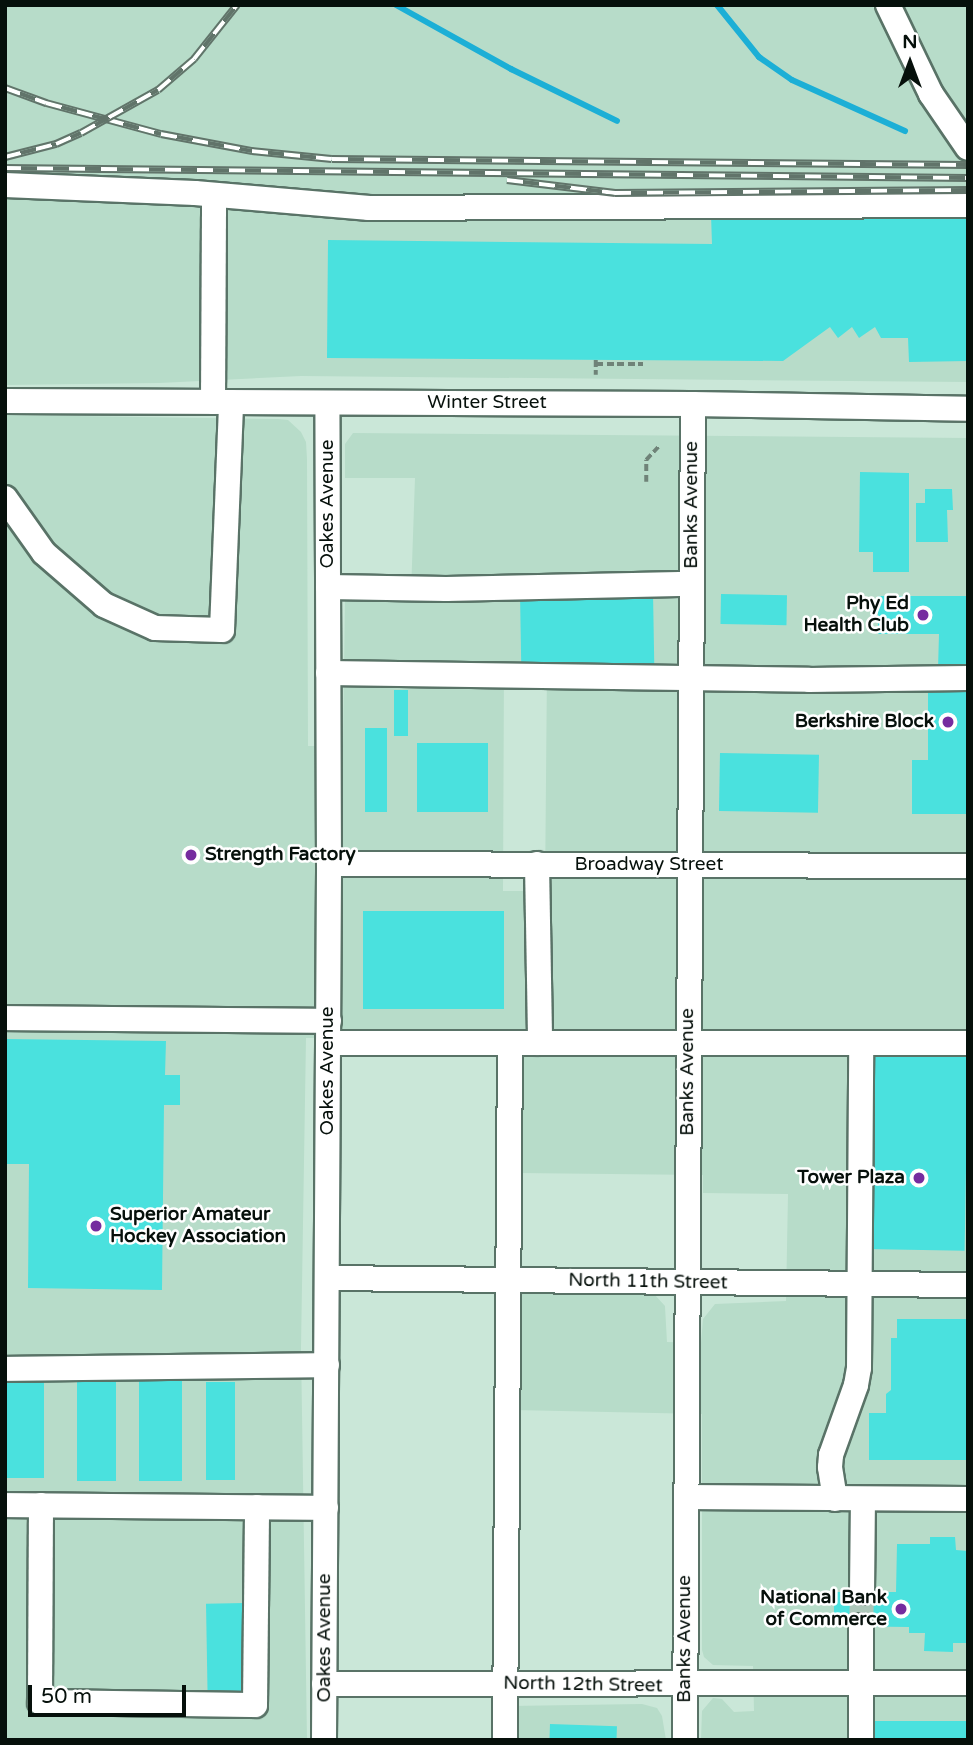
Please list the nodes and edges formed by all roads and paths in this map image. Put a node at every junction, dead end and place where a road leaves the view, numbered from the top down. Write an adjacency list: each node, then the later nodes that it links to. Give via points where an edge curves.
1 (888, 5): 2 (street, via 931,94)
2 (968, 148)
3 (5, 186): 4 (street)
4 (214, 195): 5 (street, via 369,208); 9 (street)
5 (968, 205)
6 (643, 364): 7 (path, via 596,362)
7 (596, 375)
8 (5, 401): 9 (street, Winter Street)
9 (222, 402): 10 (street, Winter Street); 15 (street, via 222,631 155,628 104,605 44,553)
10 (327, 403): 11 (street, Winter Street); 17 (street, Oakes Avenue)
11 (692, 404): 12 (street, Winter Street); 16 (street, Banks Avenue)
12 (968, 409)
13 (658, 447): 14 (path, via 646,460)
14 (646, 482)
15 (5, 498)
16 (691, 584): 17 (street); 19 (street, Banks Avenue)
17 (328, 587): 18 (street, Oakes Avenue)
18 (328, 673): 19 (street); 21 (street, Oakes Avenue)
19 (691, 678): 20 (street); 23 (street, Banks Avenue)
20 (968, 678)
21 (329, 864): 22 (street, Broadway Street); 26 (street, Oakes Avenue)
22 (537, 864): 23 (street, Broadway Street); 28 (street)
23 (689, 865): 24 (street, Broadway Street); 29 (street, Banks Avenue)
24 (968, 866)
25 (5, 1018): 26 (street)
26 (329, 1032): 27 (street); 32 (street, Oakes Avenue)
27 (510, 1043): 28 (street); 33 (street)
28 (540, 1043): 29 (street)
29 (688, 1043): 30 (street); 34 (street, Banks Avenue)
30 (860, 1043): 31 (street); 35 (street)
31 (968, 1043)
32 (327, 1278): 33 (street, North 11th Street); 37 (street, Oakes Avenue)
33 (510, 1281): 34 (street, North 11th Street); 52 (street)
34 (687, 1283): 35 (street, North 11th Street); 39 (street, Banks Avenue)
35 (860, 1284): 36 (street, North 11th Street); 40 (street, via 856,1385 830,1467)
36 (968, 1285)
37 (327, 1365): 38 (street); 46 (street, Oakes Avenue)
38 (5, 1369)
39 (686, 1497): 40 (street); 53 (street, Banks Avenue)
40 (835, 1499): 41 (street)
41 (863, 1499): 42 (street); 47 (street)
42 (968, 1499)
43 (5, 1505): 44 (street)
44 (41, 1505): 45 (street); 45 (street, via 40,1702 255,1705)
45 (257, 1507): 46 (street)
46 (326, 1508): 51 (street, Oakes Avenue)
47 (862, 1592)
48 (861, 1626): 49 (street)
49 (860, 1683): 50 (street, North 12th Street); 53 (street, North 12th Street); 57 (street)
50 (968, 1683)
51 (324, 1684): 52 (street, North 12th Street); 54 (street, Oakes Avenue)
52 (505, 1684): 53 (street, North 12th Street); 55 (street)
53 (685, 1685): 56 (street, Banks Avenue)
54 (324, 1740)
55 (505, 1740)
56 (685, 1740)
57 (860, 1740)

